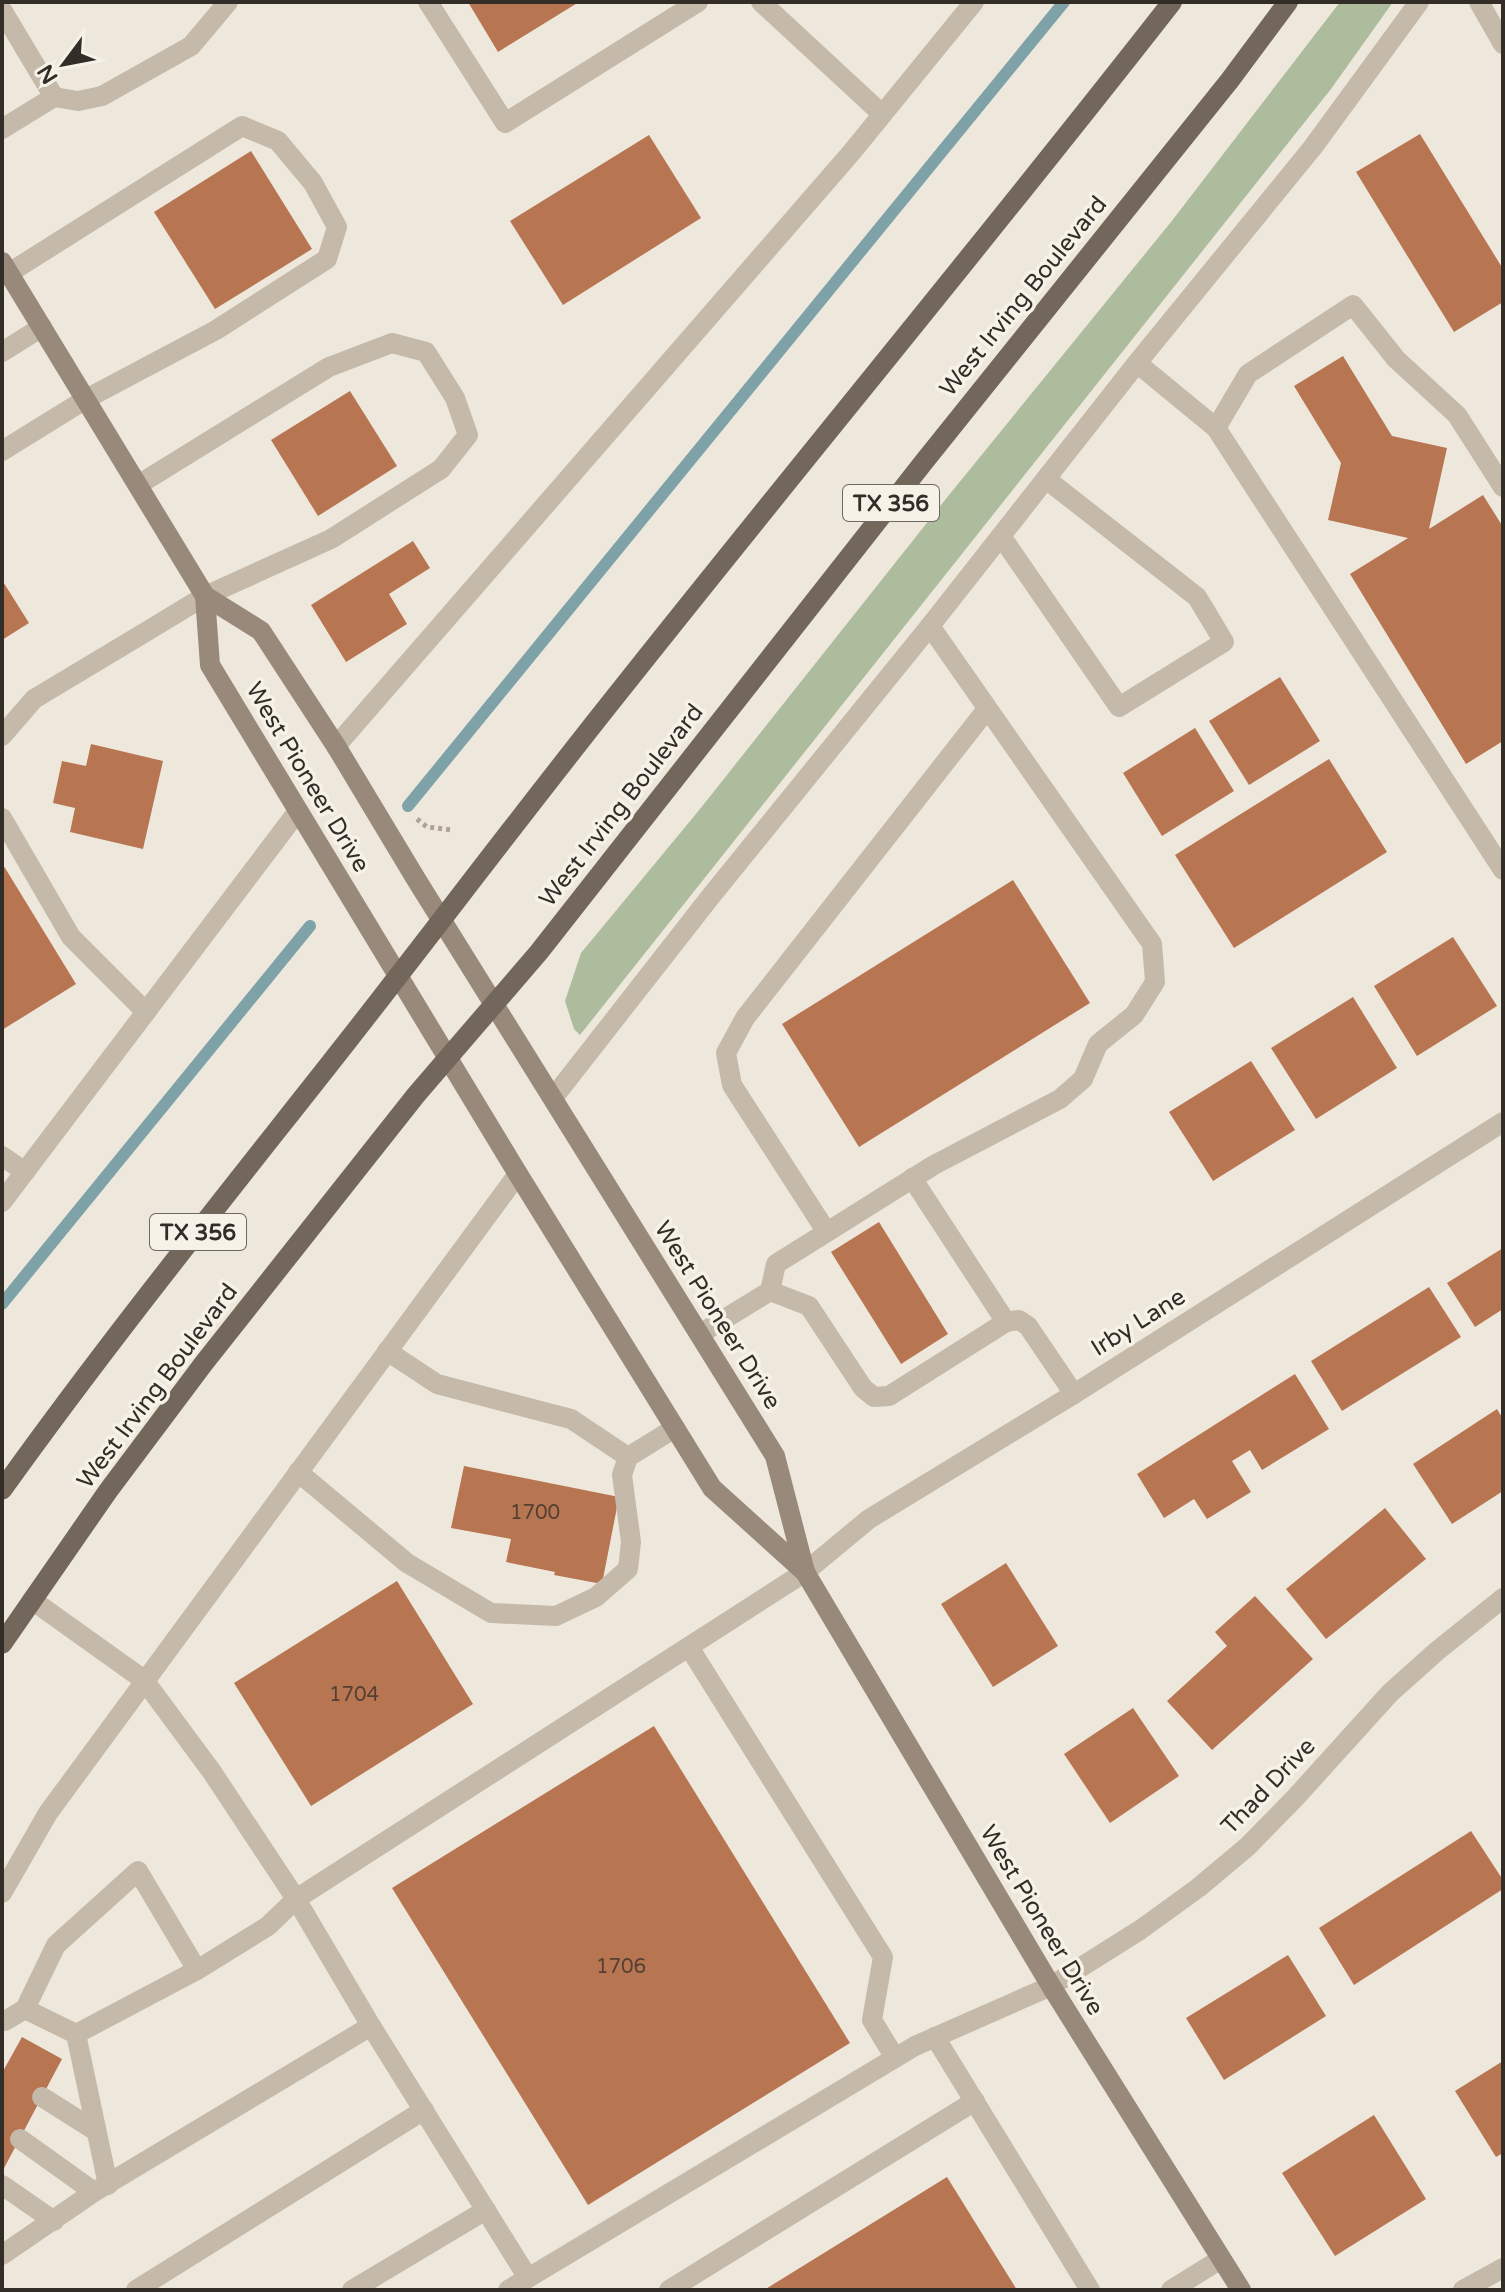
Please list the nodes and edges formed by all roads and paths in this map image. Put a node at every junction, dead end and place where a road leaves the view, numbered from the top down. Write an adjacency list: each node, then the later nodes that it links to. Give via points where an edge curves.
1 (228, 2): 12 (street, via 191,46 102,96 78,101)
2 (428, 2): 3 (street, via 505,123)
3 (698, 2)
4 (761, 2): 13 (street)
5 (974, 2): 13 (street)
6 (1172, 2): 34 (main road, TX 356)
7 (1288, 2): 36 (main road, West Irving Boulevard / TX 356)
8 (1419, 2): 18 (street, via 1313,147)
9 (1479, 2): 11 (street)
10 (2, 10): 12 (street)
11 (1503, 44)
12 (54, 97): 14 (street)
13 (882, 114): 30 (street)
14 (2, 129)
15 (6, 268): 16 (main road, West Pioneer Drive); 19 (street, via 242,126 278,141 313,183 337,227 327,259 216,330)
16 (42, 327): 17 (street); 19 (main road, West Pioneer Drive)
17 (2, 352)
18 (1137, 363): 20 (street); 22 (street)
19 (86, 399): 21 (street); 23 (main road, West Pioneer Drive)
20 (1216, 428): 24 (street, via 1248,374 1353,305 1396,359 1457,415); 33 (street)
21 (2, 451)
22 (1046, 479): 25 (street); 25 (street, via 1197,597 1224,642 1119,707)
23 (138, 485): 26 (main road, West Pioneer Drive); 26 (street, via 329,367 392,343 426,352 455,398 468,435 441,469 331,539)
24 (1503, 487)
25 (1001, 536): 27 (street)
26 (205, 596): 29 (street, via 34,699); 30 (main road, West Pioneer Drive, via 261,631); 31 (main road, West Pioneer Drive, via 210,665)
27 (930, 626): 28 (street); 39 (street)
28 (987, 709): 44 (street, via 1152,944 1155,982 1134,1015 1098,1044 1083,1079 1060,1099); 46 (street, via 745,1018 726,1053 732,1085)
29 (2, 736)
30 (336, 746): 34 (main road, West Pioneer Drive)
31 (298, 811): 35 (main road, West Pioneer Drive); 37 (street)
32 (2, 818): 37 (street, via 71,937)
33 (1503, 870)
34 (441, 919): 35 (main road, TX 356); 36 (main road, West Pioneer Drive)
35 (398, 976): 38 (main road, West Pioneer Drive); 55 (main road, TX 356)
36 (494, 1004): 38 (main road, West Irving Boulevard / TX 356); 39 (main road, West Pioneer Drive)
37 (146, 1012): 42 (street)
38 (448, 1058): 43 (main road, West Pioneer Drive); 58 (main road, West Irving Boulevard / TX 356, via 204,1363)
39 (553, 1098): 49 (main road, West Pioneer Drive)
40 (1503, 1122): 51 (street, Irby Lane)
41 (2, 1156): 42 (street)
42 (25, 1172): 45 (street)
43 (518, 1174): 50 (street); 52 (main road, West Pioneer Drive)
44 (912, 1178): 46 (street); 48 (street)
45 (2, 1202)
46 (826, 1231): 47 (street, via 776,1264)
47 (770, 1291): 48 (street, via 809,1306 874,1397 889,1396); 49 (street)
48 (1006, 1322): 51 (street, via 1019,1320 1028,1326)
49 (700, 1334): 56 (main road, West Pioneer Drive, via 775,1456)
50 (387, 1351): 53 (street, via 437,1384 571,1419); 54 (street)
51 (1074, 1394): 56 (street, Irby Lane, via 869,1519)
52 (675, 1428): 53 (street); 56 (main road, West Pioneer Drive, via 712,1488)
53 (628, 1457): 54 (street, via 622,1475 631,1542 628,1569 596,1597 556,1616 491,1613 407,1563)
54 (298, 1472): 61 (street)
55 (2, 1490)
56 (805, 1572): 60 (street, Irby Lane); 65 (main road, West Pioneer Drive)
57 (1503, 1598): 65 (street, Thad Drive, via 1390,1693 1247,1847 1140,1930)
58 (32, 1600): 59 (main road, West Irving Boulevard / TX 356); 61 (street)
59 (2, 1644)
60 (689, 1647): 63 (street, Irby Lane); 71 (street, via 883,1957 872,2020)
61 (144, 1680): 62 (street, via 48,1813); 63 (street)
62 (2, 1893)
63 (296, 1899): 64 (street, Irby Lane, via 268,1926); 68 (street)
64 (197, 1970): 66 (street, via 138,1871 56,1945); 69 (street, Irby Lane)
65 (1051, 1986): 70 (street, Thad Drive); 82 (main road, West Pioneer Drive)
66 (25, 2009): 67 (street); 69 (street)
67 (3, 2021)
68 (371, 2026): 74 (street); 78 (street)
69 (76, 2034): 75 (street)
70 (935, 2037): 71 (street, Thad Drive); 73 (street)
71 (895, 2058): 84 (street, Thad Drive)
72 (42, 2097): 75 (street)
73 (975, 2101): 88 (street); 89 (street)
74 (424, 2110): 79 (street); 85 (street)
75 (96, 2131): 78 (street)
76 (20, 2139): 78 (street)
77 (2, 2185): 80 (street)
78 (101, 2188): 80 (street)
79 (486, 2210): 84 (street); 86 (street)
80 (54, 2221): 81 (street)
81 (8, 2244)
82 (1221, 2259): 90 (street); 91 (main road, West Pioneer Drive)
83 (1503, 2268): 92 (street)
84 (528, 2278): 87 (street, Thad Drive)
85 (136, 2290)
86 (352, 2290)
87 (508, 2290)
88 (669, 2290)
89 (1090, 2290)
90 (1171, 2290)
91 (1241, 2290)
92 (1463, 2290)

